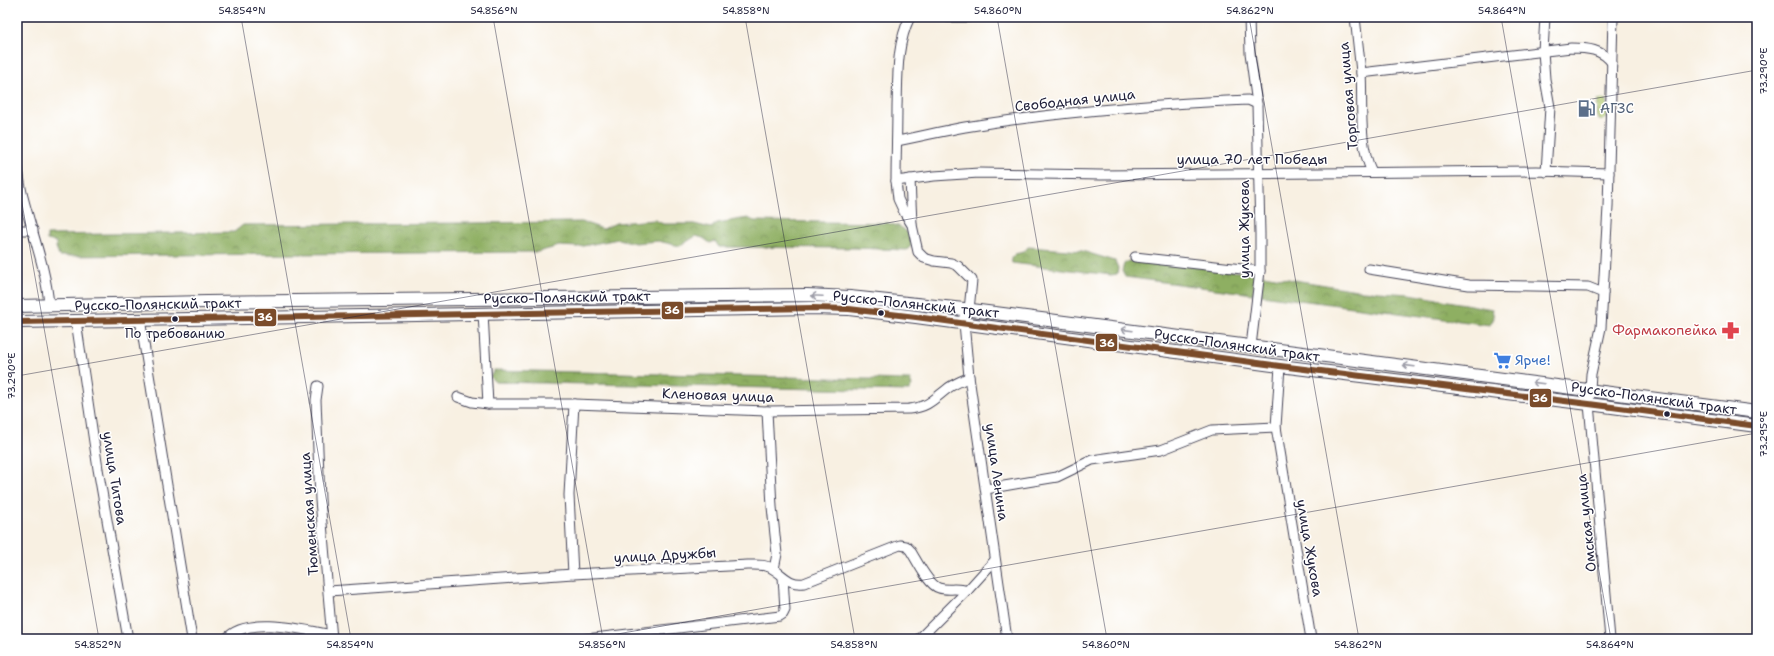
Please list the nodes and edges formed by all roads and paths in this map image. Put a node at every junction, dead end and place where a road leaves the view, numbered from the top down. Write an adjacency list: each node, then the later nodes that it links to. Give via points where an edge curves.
1 (911, 17): 12 (street, via 900,46)
2 (948, 17): 3 (street)
3 (968, 17)
4 (1249, 17): 11 (street, улица Жукова, via 1250,53)
5 (1355, 17): 10 (street, Торговая улица)
6 (1545, 17): 8 (street)
7 (1613, 17): 9 (street, Омская улица)
8 (1543, 51): 9 (street, via 1585,48 1607,56); 10 (street); 15 (street, via 1550,107)
9 (1612, 63): 17 (street, Омская улица)
10 (1361, 73): 14 (street, Торговая улица, via 1362,120 1368,165)
11 (1257, 104): 12 (street, Свободная улица, via 1248,100 1092,111 964,127); 16 (street, улица Жукова)
12 (897, 142): 19 (street)
13 (17, 163): 22 (street)
14 (1372, 172): 15 (street, улица 70 лет Победы); 16 (street, улица 70 лет Победы)
15 (1546, 172): 17 (street, улица 70 лет Победы)
16 (1259, 173): 18 (street, улица 70 лет Победы, via 979,173); 25 (street, улица Жукова)
17 (1609, 173): 26 (street, Омская улица)
18 (910, 179): 19 (street, улица 70 лет Победы); 20 (street)
19 (896, 182): 20 (street, via 898,198)
20 (912, 225): 29 (street, улица Ленина, via 918,252 924,258 958,266 972,280)
21 (17, 230): 22 (street)
22 (33, 230): 28 (street, via 45,277)
23 (1134, 257): 25 (street)
24 (1369, 269): 26 (street, via 1469,285 1588,287)
25 (1260, 271): 35 (street, улица Жукова)
26 (1603, 292): 39 (street, Омская улица, via 1601,328)
27 (17, 306): 28 (main road, Русско-Полянский тракт)
28 (49, 306): 29 (main road, Русско-Полянский тракт, one-way to 28, via 807,295)
29 (967, 309): 34 (street, улица Ленина); 35 (main road, Русско-Полянский тракт, one-way to 29)
30 (483, 313): 31 (main road, Русско-Полянский тракт); 34 (main road, Русско-Полянский тракт, via 812,308 849,309); 41 (street)
31 (140, 319): 32 (main road, Русско-Полянский тракт); 57 (street)
32 (76, 321): 33 (main road, Русско-Полянский тракт); 56 (street, улица Титова)
33 (17, 322)
34 (964, 323): 36 (main road, Русско-Полянский тракт); 37 (street, улица Ленина)
35 (1251, 346): 39 (main road, Русско-Полянский тракт, one-way to 35)
36 (1280, 366): 43 (main road, Русско-Полянский тракт); 47 (street, улица Жукова)
37 (969, 377): 44 (street, Кленовая улица, via 920,408); 48 (street, улица Ленина)
38 (318, 386): 53 (street, Тюменская улица, via 316,400 319,487)
39 (1590, 389): 43 (street, Омская улица); 45 (main road, Русско-Полянский тракт)
40 (458, 397): 41 (street, Кленовая улица)
41 (488, 404): 42 (street, Кленовая улица)
42 (574, 404): 44 (street, Кленовая улица); 51 (street, via 569,495)
43 (1589, 404): 46 (main road, Русско-Полянский тракт); 63 (street, Омская улица)
44 (767, 412): 50 (street, via 777,554)
45 (1757, 412)
46 (1757, 426)
47 (1276, 427): 48 (street, via 1212,430 1161,450 1092,460 1057,478); 62 (street, улица Жукова)
48 (986, 489): 49 (street, улица Ленина)
49 (995, 560): 54 (street); 61 (street, улица Ленина)
50 (774, 569): 51 (street, улица Дружбы, via 762,565 748,565); 52 (street, улица Дружбы)
51 (573, 574): 53 (street, улица Дружбы)
52 (783, 577): 54 (street, улица Дружбы, via 796,584 804,583 900,545 910,550 933,585 939,589 961,588); 59 (street, via 785,610 780,616)
53 (329, 591): 55 (street, Тюменская улица)
54 (967, 591): 60 (street)
55 (332, 637): 58 (street, via 271,625 236,631)
56 (128, 639)
57 (192, 639)
58 (226, 639)
59 (586, 639)
60 (919, 639)
61 (1007, 639)
62 (1311, 639)
63 (1610, 639)

